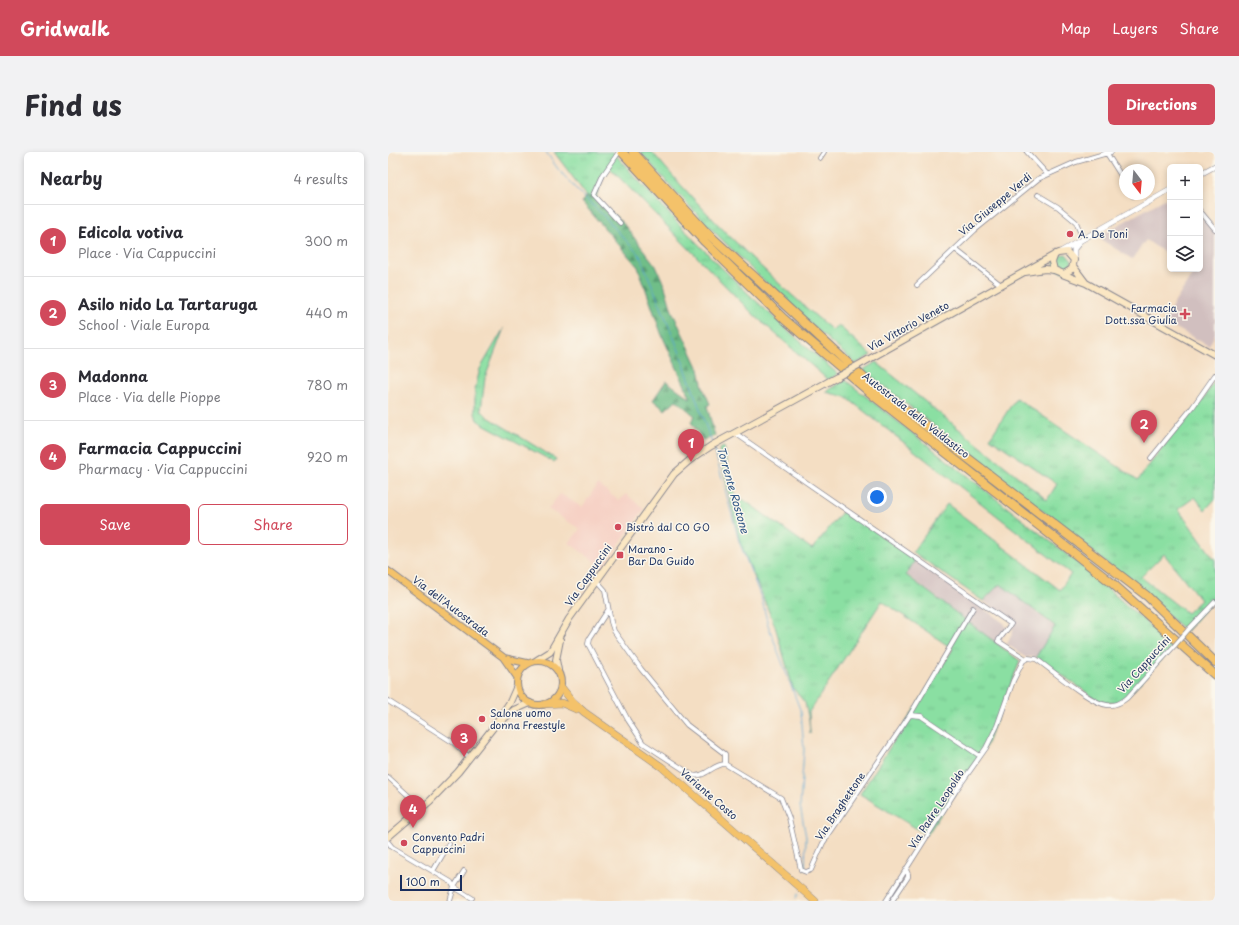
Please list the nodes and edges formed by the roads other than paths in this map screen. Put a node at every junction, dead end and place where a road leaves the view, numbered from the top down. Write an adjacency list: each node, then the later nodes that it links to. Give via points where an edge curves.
1 (619, 152): 6 (street)
2 (633, 152): 41 (highway, Autostrada della Valdastico, via 706,231 865,379 1147,596)
3 (824, 152): 7 (street)
4 (1027, 152): 11 (street, Via Giuseppe Verdi)
5 (1108, 152): 9 (street, Via Giuseppe Verdi); 11 (street, Via Giuseppe Verdi)
6 (619, 154): 15 (street, via 597,185 594,195); 45 (highway, Autostrada della Valdastico, via 784,319 869,391 1117,587)
7 (820, 158)
8 (1215, 166): 10 (street)
9 (1119, 171)
10 (1203, 172)
11 (1047, 174): 18 (street, Via Giuseppe Verdi, via 975,230)
12 (1167, 192): 17 (street, Via Vittorio Veneto)
13 (1038, 195): 17 (street, via 1076,222)
14 (1203, 215): 16 (street)
15 (620, 223)
16 (1215, 229)
17 (1082, 239): 19 (street, Via Vittorio Veneto); 20 (street, via 1074,249)
18 (955, 249): 25 (street, Via Giuseppe Verdi); 26 (street, Via Giuseppe Verdi)
19 (1058, 253): 20 (main road, via 1067,252); 21 (main road, via 1052,262); 22 (main road, Via Vittorio Veneto)
20 (1074, 263): 23 (main road, via 1070,271); 24 (main road)
21 (1054, 270): 22 (main road, Via Vittorio Veneto); 23 (main road)
22 (1025, 272): 26 (main road, Via Vittorio Veneto)
23 (1061, 274): 24 (main road)
24 (1086, 283): 27 (main road)
25 (917, 285)
26 (1001, 285): 29 (main road, Via Vittorio Veneto, bridge)
27 (1215, 355)
28 (1215, 375): 31 (street)
29 (801, 398): 30 (main road, Via Cappuccini)
30 (735, 433): 33 (main road, Via Cappuccini, via 690,460 674,474); 39 (street, Via Cappuccini, via 1011,624 998,642)
31 (1151, 458)
32 (388, 571): 38 (main road, Via dell'Autostrada)
33 (597, 581): 36 (street, via 605,590); 37 (main road, Via Cappuccini)
34 (1215, 602): 39 (street, Via Cappuccini, bridge, via 1127,698 1109,706 1097,702 1036,659)
35 (973, 608): 52 (street)
36 (608, 610): 56 (street, via 614,630 641,669 687,724 725,754); 56 (street, via 588,644 643,743 696,777 719,764)
37 (561, 635): 40 (main road, Via Cappuccini, via 550,652); 43 (main road, Via Cappuccini, via 556,660)
38 (503, 657): 42 (main road); 44 (main road)
39 (1026, 659): 54 (street, via 1013,681 993,736)
40 (537, 660): 42 (main road); 43 (main road, via 549,662)
41 (1215, 662)
42 (527, 663): 44 (main road)
43 (558, 670): 47 (main road, via 561,675)
44 (517, 676): 46 (main road)
45 (1215, 676)
46 (517, 686): 49 (main road, via 520,695); 53 (main road)
47 (561, 687): 50 (main road, via 556,698); 51 (highway, via 572,702)
48 (388, 701): 55 (street, via 454,743)
49 (530, 703): 50 (main road); 53 (main road, via 514,710)
50 (545, 704): 51 (highway, via 562,703)
51 (584, 712): 68 (highway, Variante Costo, via 662,767)
52 (910, 715): 54 (street, via 921,716); 56 (street, Via Braghettone, via 823,843 811,870 806,872 801,870 798,863 789,818 781,798)
53 (492, 729): 55 (main road)
54 (980, 756): 62 (street, Via Padre Leopoldo)
55 (470, 758): 58 (main road, via 446,786)
56 (725, 764)
57 (388, 777): 58 (street)
58 (422, 808): 59 (main road)
59 (388, 837)
60 (388, 842): 63 (street)
61 (449, 844): 63 (street)
62 (906, 870): 69 (street, Via Padre Leopoldo); 70 (street, Via Padre Leopoldo, via 908,877)
63 (433, 871): 65 (street, via 451,882)
64 (464, 871): 65 (street)
65 (454, 887): 66 (street); 67 (street)
66 (472, 898)
67 (450, 901)
68 (815, 901)
69 (886, 901)
70 (892, 901)

